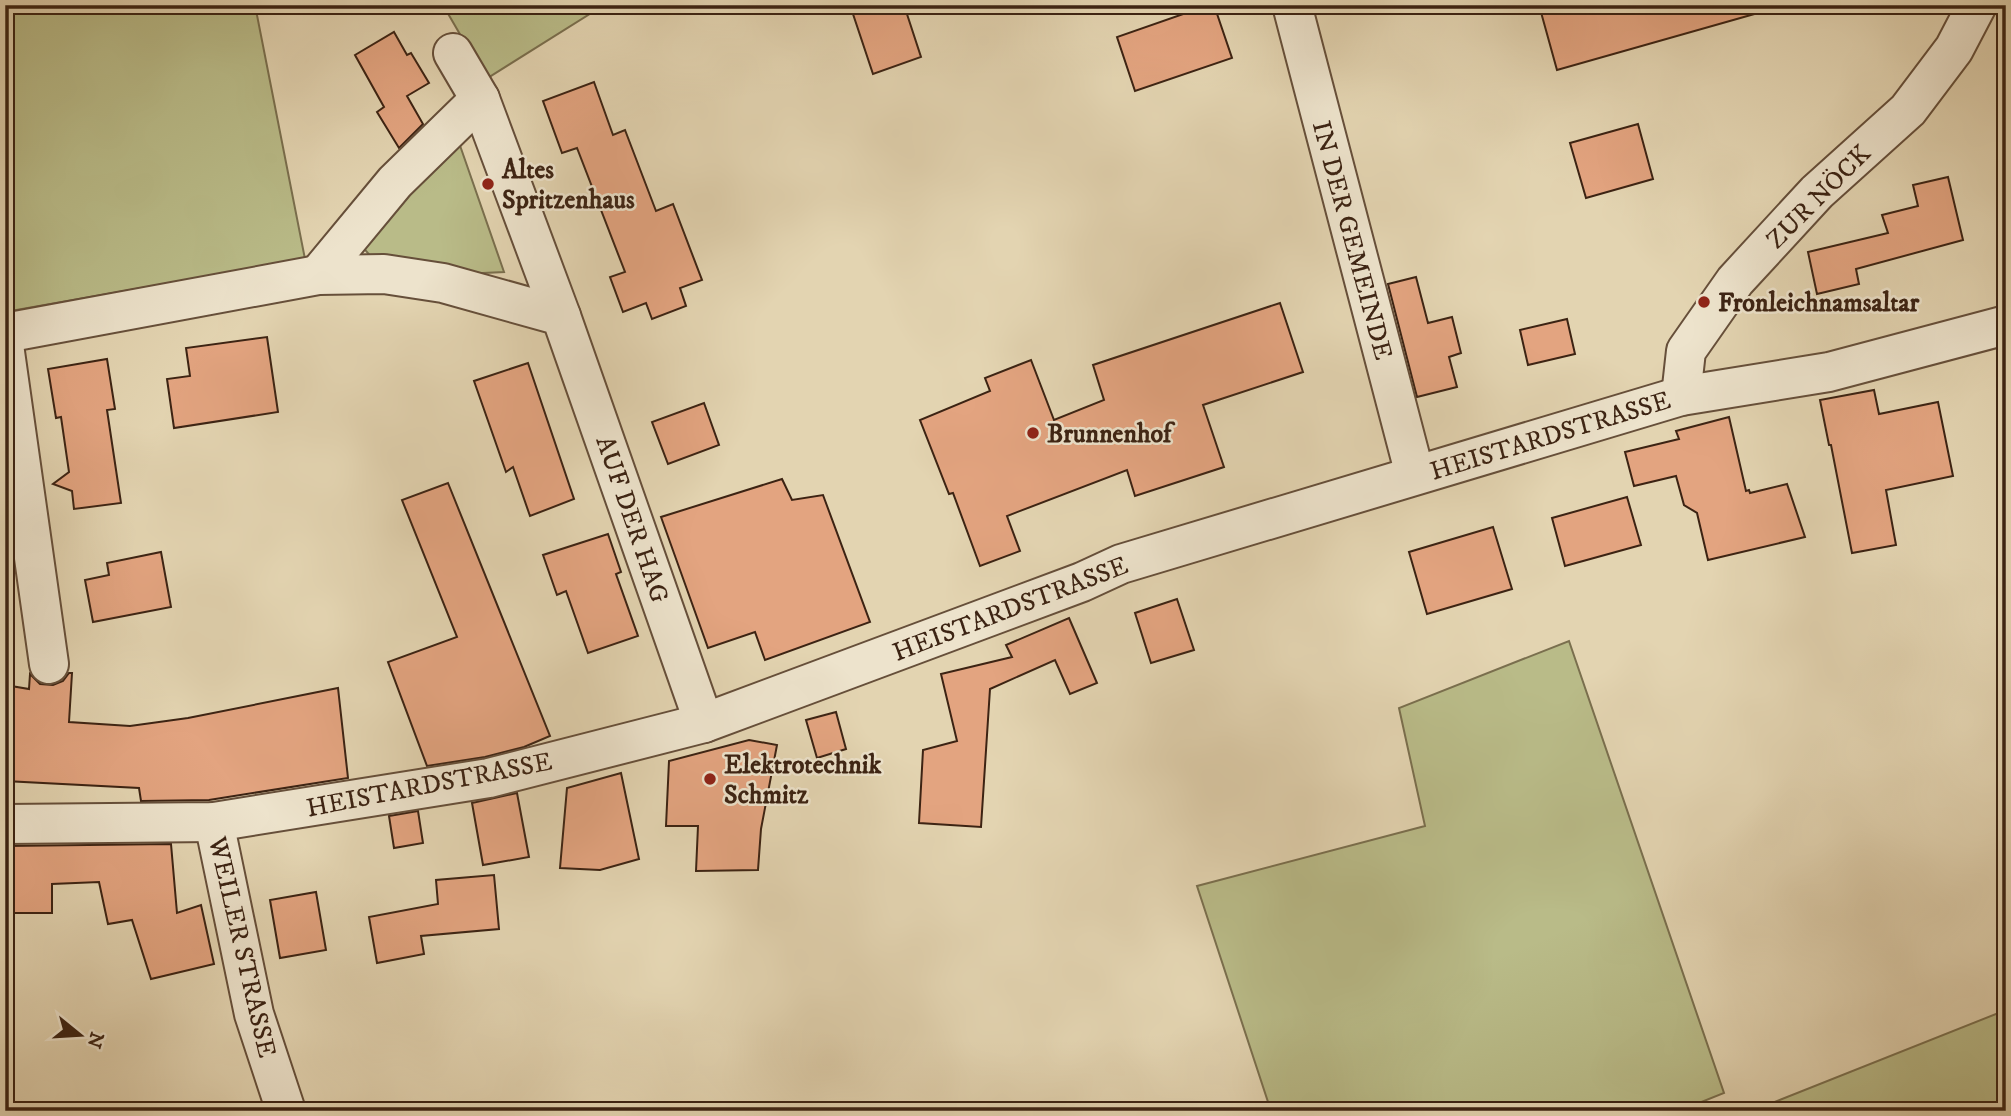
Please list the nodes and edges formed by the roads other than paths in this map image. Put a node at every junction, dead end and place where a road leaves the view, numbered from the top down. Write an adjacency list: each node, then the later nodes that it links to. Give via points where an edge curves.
1 (1292, 5): 11 (street, IN DER GEMEINDE)
2 (1977, 5): 10 (street, ZUR NÖCK, via 1954,49 1908,110 1817,192 1735,281 1686,351)
3 (453, 53): 4 (street, AUF DER HAG)
4 (480, 99): 5 (street, via 395,182); 6 (street, AUF DER HAG)
5 (318, 275): 6 (street, via 384,274 443,283); 8 (street)
6 (561, 316): 13 (street, AUF DER HAG)
7 (2006, 326): 10 (street, HEISTARDSTRASSE, via 1829,372)
8 (5, 333)
9 (5, 352): 12 (street)
10 (1681, 396): 11 (street, HEISTARDSTRASSE)
11 (1415, 475): 13 (street, HEISTARDSTRASSE, via 1121,564)
12 (49, 664)
13 (704, 723): 14 (street, HEISTARDSTRASSE, via 489,778)
14 (214, 822): 15 (street, HEISTARDSTRASSE); 16 (street, WEILER STRASSE, via 254,1014)
15 (5, 824)
16 (286, 1111)

